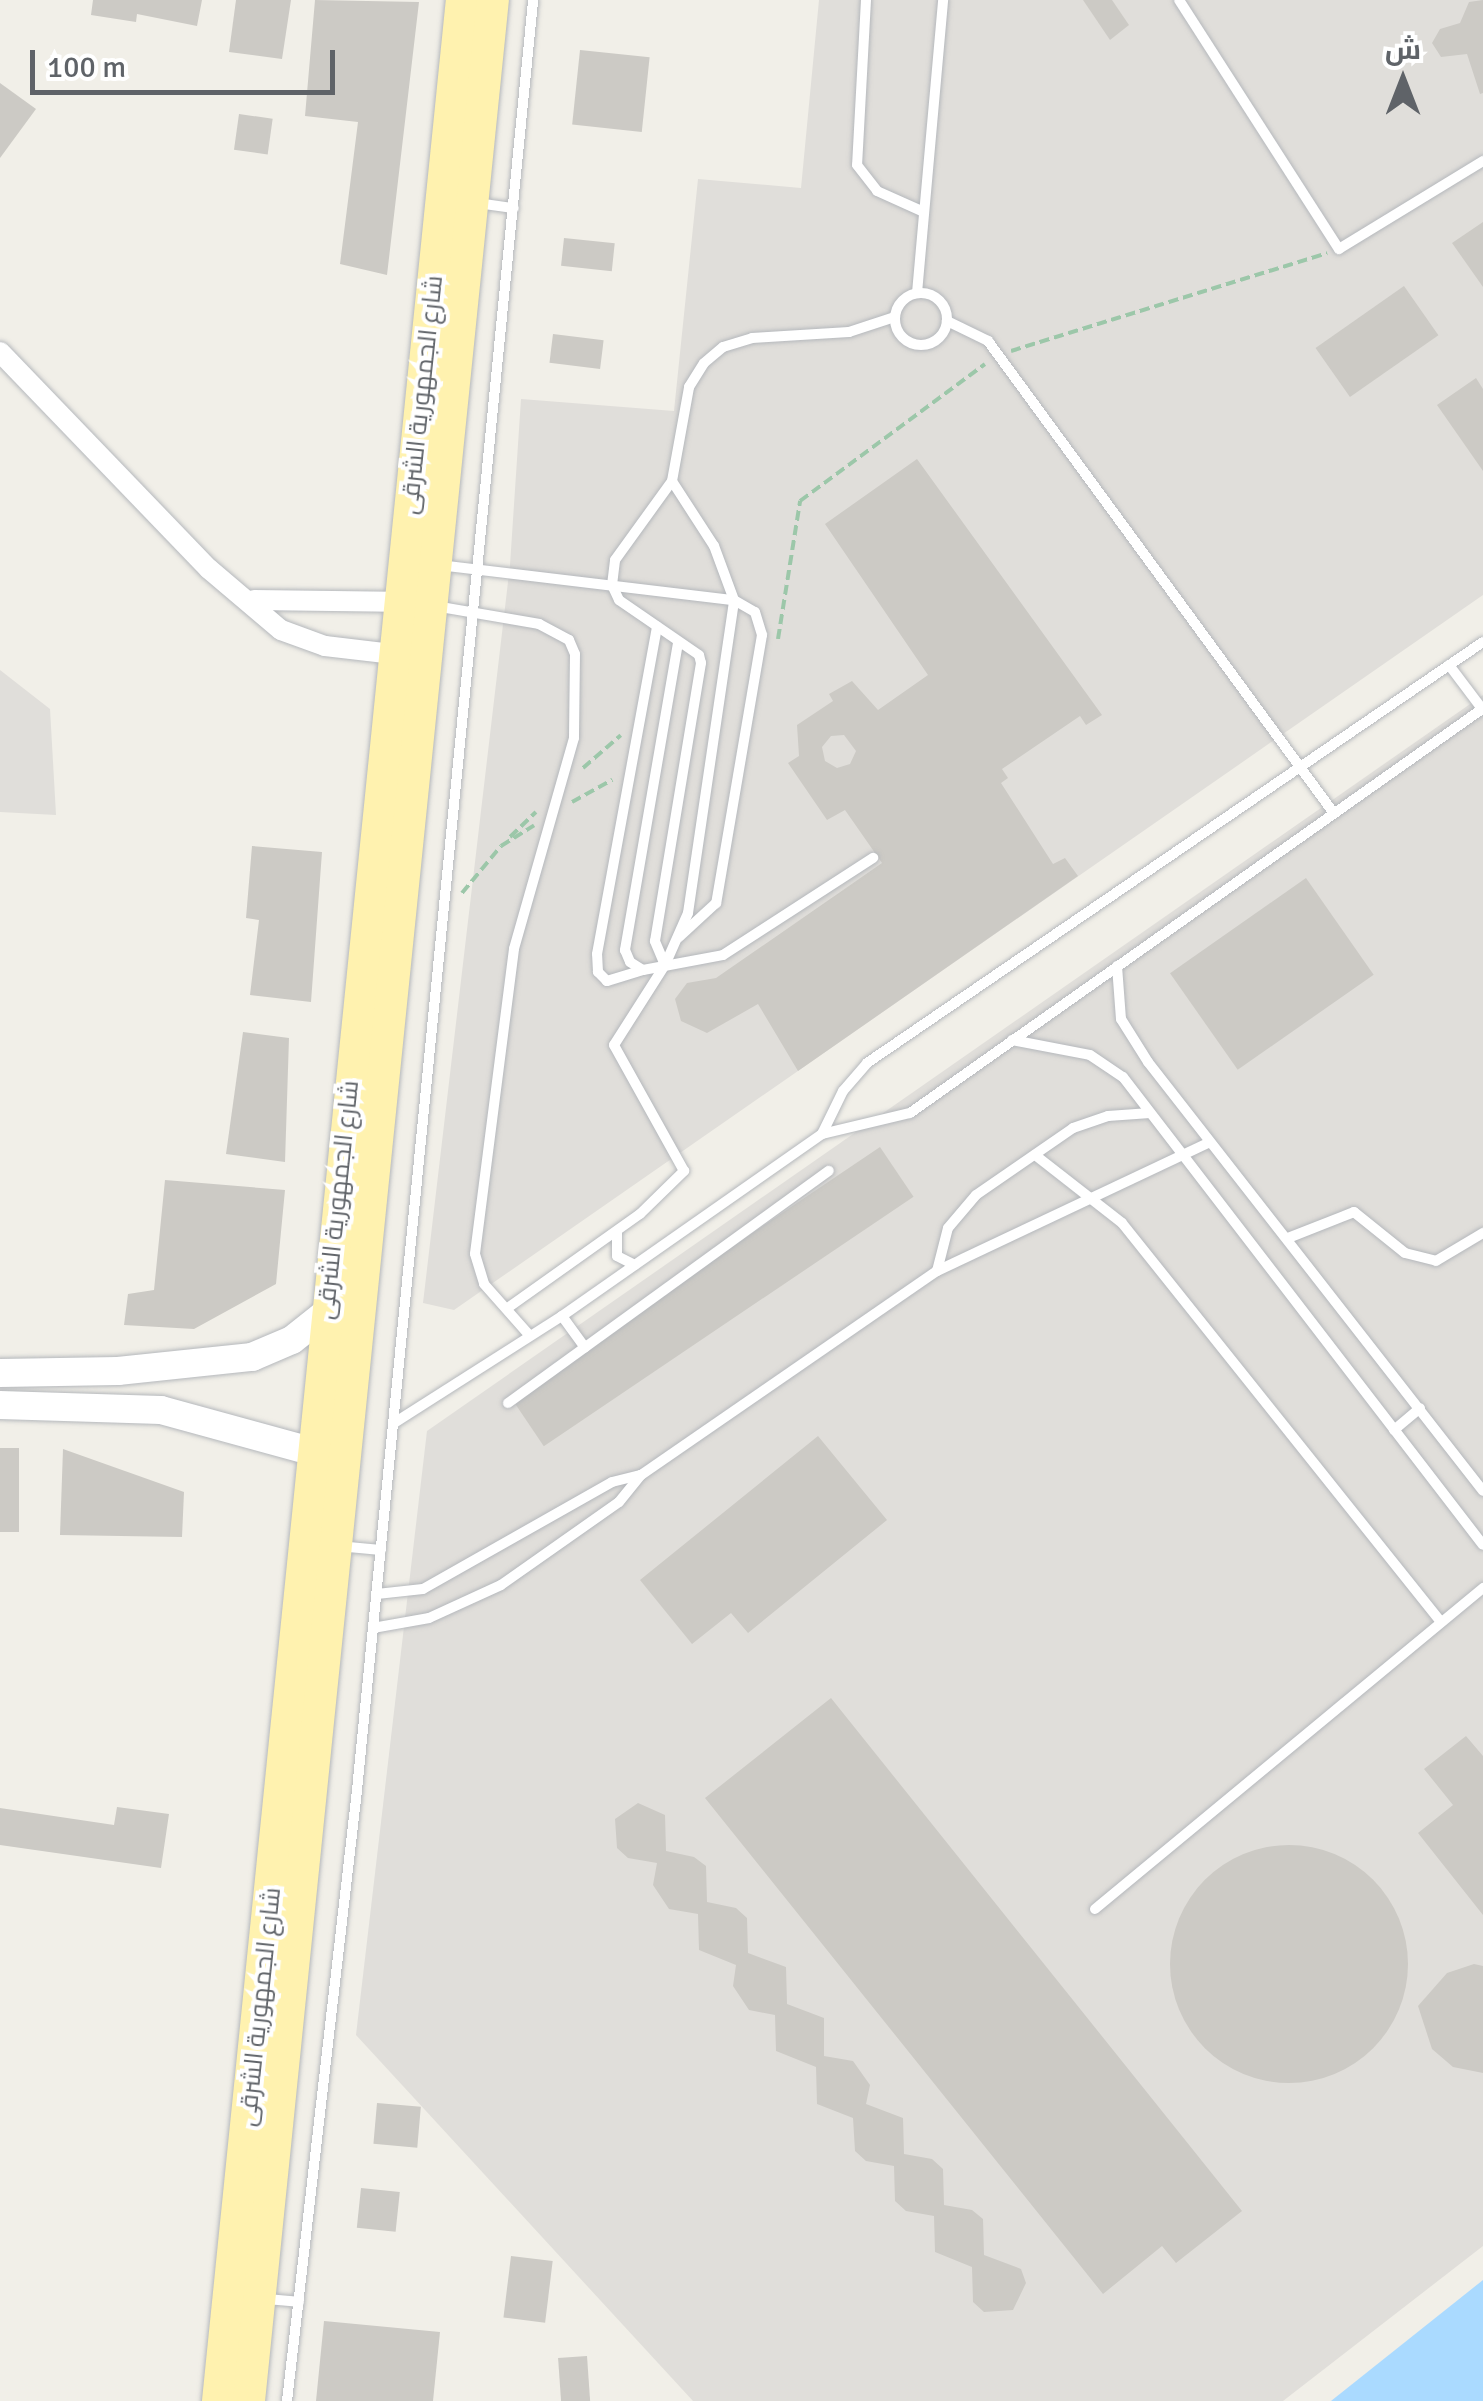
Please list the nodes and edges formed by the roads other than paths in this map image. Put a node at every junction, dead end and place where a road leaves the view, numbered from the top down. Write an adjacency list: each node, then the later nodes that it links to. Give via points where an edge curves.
1 (462, 0): 21 (main road, شارع الجمهورية الشرقى)
2 (493, 0): 8 (main road, شارع الجمهورية الشرقى)
3 (533, 0): 9 (lane)
4 (866, 0): 10 (lane, via 857,165 877,191)
5 (943, 0): 10 (lane)
6 (1178, 0): 7 (lane, via 1339,249)
7 (1483, 161)
8 (472, 202): 9 (lane); 16 (main road, شارع الجمهورية الشرقى)
9 (514, 208): 17 (lane)
10 (924, 212): 11 (lane)
11 (917, 293): 12 (lane, via 898,306); 13 (lane, via 939,300)
12 (895, 317): 13 (lane, via 903,338 914,344 936,340); 15 (lane, via 849,332 752,338 723,347 689,388)
13 (947, 321): 29 (lane, via 988,341)
14 (0, 352): 19 (street, via 209,569)
15 (672, 482): 18 (lane, via 616,560); 20 (lane, via 714,546)
16 (434, 565): 17 (lane); 21 (main road, شارع الجمهورية الشرقى)
17 (480, 570): 18 (lane); 22 (lane)
18 (612, 584): 20 (lane); 23 (lane, via 619,600)
19 (254, 600): 21 (street); 26 (street, via 281,630 302,639)
20 (734, 600): 32 (lane, via 688,914); 32 (lane, via 755,612 760,644 716,903)
21 (415, 604): 22 (lane); 26 (main road, شارع الجمهورية الشرقى)
22 (476, 610): 49 (lane, via 561,634 575,654 578,683 574,738 514,949 475,1254 484,1284); 59 (lane)
23 (657, 626): 24 (lane); 35 (lane, via 597,954 600,978 607,981)
24 (678, 642): 33 (lane, via 701,664 656,942); 35 (lane, via 624,950)
25 (1483, 642): 27 (lane)
26 (410, 655): 50 (main road, شارع الجمهورية الشرقى); 51 (main road, شارع الجمهورية الشرقى)
27 (1449, 665): 28 (lane); 29 (lane)
28 (1483, 710): 30 (lane)
29 (1300, 768): 30 (lane); 38 (lane, via 867,1063 843,1091)
30 (1333, 812): 34 (lane)
31 (873, 858): 33 (lane, via 724,955)
32 (678, 937): 33 (lane)
33 (666, 965): 35 (lane); 44 (lane, via 614,1045 684,1170 672,1188)
34 (1117, 966): 36 (lane); 39 (lane, via 1121,1018)
35 (643, 970)
36 (1012, 1040): 37 (lane, via 1107,1063); 38 (lane, via 910,1113)
37 (1150, 1112): 40 (lane); 41 (lane, via 1090,1120)
38 (822, 1134): 47 (lane)
39 (1208, 1143): 40 (lane); 46 (lane)
40 (1182, 1154): 43 (lane); 60 (lane)
41 (1035, 1155): 43 (lane); 48 (lane, via 960,1210)
42 (829, 1171): 54 (lane)
43 (1091, 1195): 48 (lane); 70 (lane, via 1144,1250)
44 (617, 1232): 47 (lane, via 617,1256); 49 (lane)
45 (1483, 1233): 46 (lane, via 1436,1261 1405,1253 1354,1212)
46 (1288, 1238): 58 (lane)
47 (635, 1265): 52 (lane)
48 (937, 1270): 62 (lane)
49 (509, 1307): 53 (lane)
50 (359, 1310): 51 (main road); 65 (main road, شارع الجمهورية الشرقى)
51 (326, 1313): 55 (main road, via 292,1340 252,1356 118,1371); 61 (main road, شارع الجمهورية الشرقى)
52 (562, 1316): 53 (lane); 54 (lane)
53 (530, 1336): 59 (lane)
54 (585, 1348): 56 (lane)
55 (0, 1373)
56 (508, 1403)
57 (0, 1405): 61 (main road, via 161,1410)
58 (1420, 1408): 60 (lane); 63 (lane)
59 (394, 1423): 67 (lane)
60 (1394, 1430): 66 (lane)
61 (310, 1451): 64 (main road, شارع الجمهورية الشرقى)
62 (641, 1476): 69 (lane, via 612,1482 424,1589); 71 (lane, via 620,1502 501,1585 429,1618)
63 (1483, 1490)
64 (305, 1520): 65 (main road); 75 (main road, شارع الجمهورية الشرقى)
65 (338, 1535): 67 (lane); 73 (main road, شارع الجمهورية الشرقى)
66 (1483, 1545)
67 (381, 1550): 69 (lane)
68 (1483, 1588): 70 (lane)
69 (377, 1594): 71 (lane)
70 (1441, 1622): 72 (lane)
71 (373, 1628): 74 (lane)
72 (1095, 1910)
73 (260, 2298): 74 (lane); 76 (main road, شارع الجمهورية الشرقى)
74 (299, 2302): 77 (lane)
75 (218, 2401)
76 (248, 2401)
77 (288, 2401)

